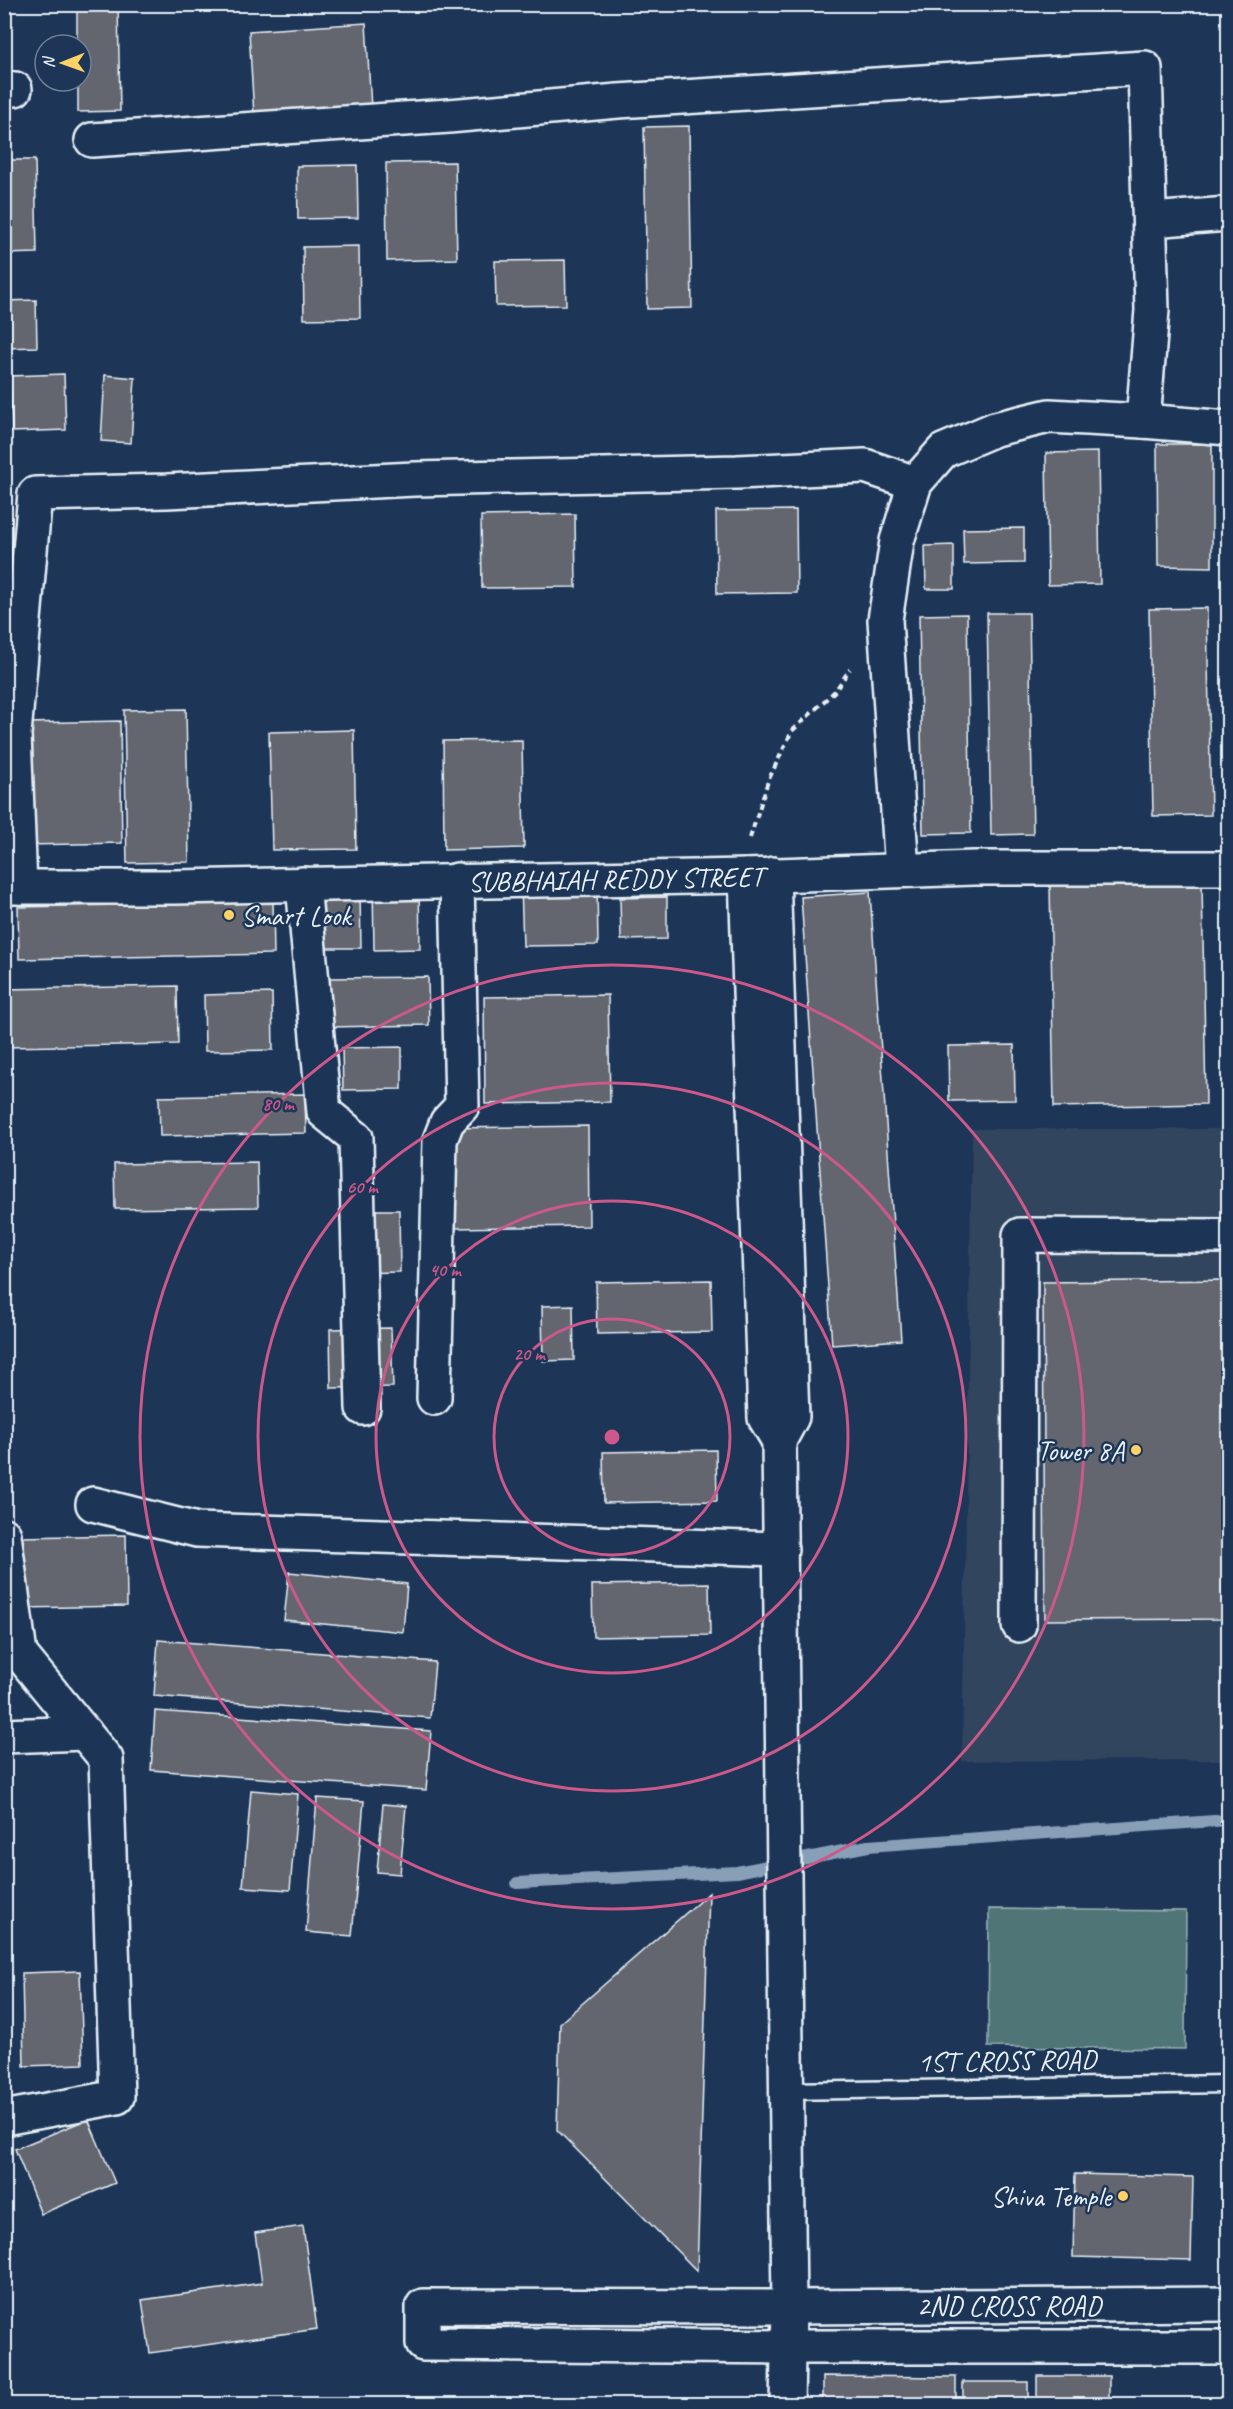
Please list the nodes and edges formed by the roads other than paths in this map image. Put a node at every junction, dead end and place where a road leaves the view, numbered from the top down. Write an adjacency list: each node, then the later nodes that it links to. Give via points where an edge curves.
1 (92, 140): 3 (street, via 618,101 1145,68)
2 (1228, 214): 3 (street)
3 (1151, 220): 4 (street, via 1152,310)
4 (1143, 421): 5 (street); 6 (street, via 1048,416 995,429 943,452)
5 (1228, 428)
6 (915, 483): 8 (street, via 897,541 885,620); 12 (street, via 865,466 35,494 14,734)
7 (1228, 868): 8 (street, SUBBHAIAH REDDY STREET)
8 (902, 870): 9 (street, SUBBHAIAH REDDY STREET)
9 (760, 875): 10 (street, SUBBHAIAH REDDY STREET); 18 (street, via 765,1418 779,1441)
10 (457, 880): 11 (street, SUBBHAIAH REDDY STREET); 14 (street, via 462,1106 447,1122 440,1140)
11 (303, 884): 12 (street, SUBBHAIAH REDDY STREET); 15 (street, via 324,1112 356,1138)
12 (12, 887)
13 (1228, 1236): 19 (street, via 1020,1235)
14 (435, 1398)
15 (363, 1407)
16 (93, 1504): 18 (street, via 197,1530)
17 (4, 1535): 20 (street, via 20,1654)
18 (781, 1549): 23 (street)
19 (1019, 1625)
20 (85, 1733): 21 (street); 24 (street, via 106,1759 117,2097)
21 (4, 1736)
22 (1228, 2084): 23 (lane, 1ST CROSS ROAD)
23 (786, 2091): 26 (street)
24 (4, 2118)
25 (1228, 2304): 26 (street, 2ND CROSS ROAD)
26 (789, 2307): 27 (street); 27 (street, 2ND CROSS ROAD, via 423,2306 423,2344)
27 (789, 2347): 28 (street, 2ND CROSS ROAD); 29 (street)
28 (1228, 2347)
29 (787, 2404)

